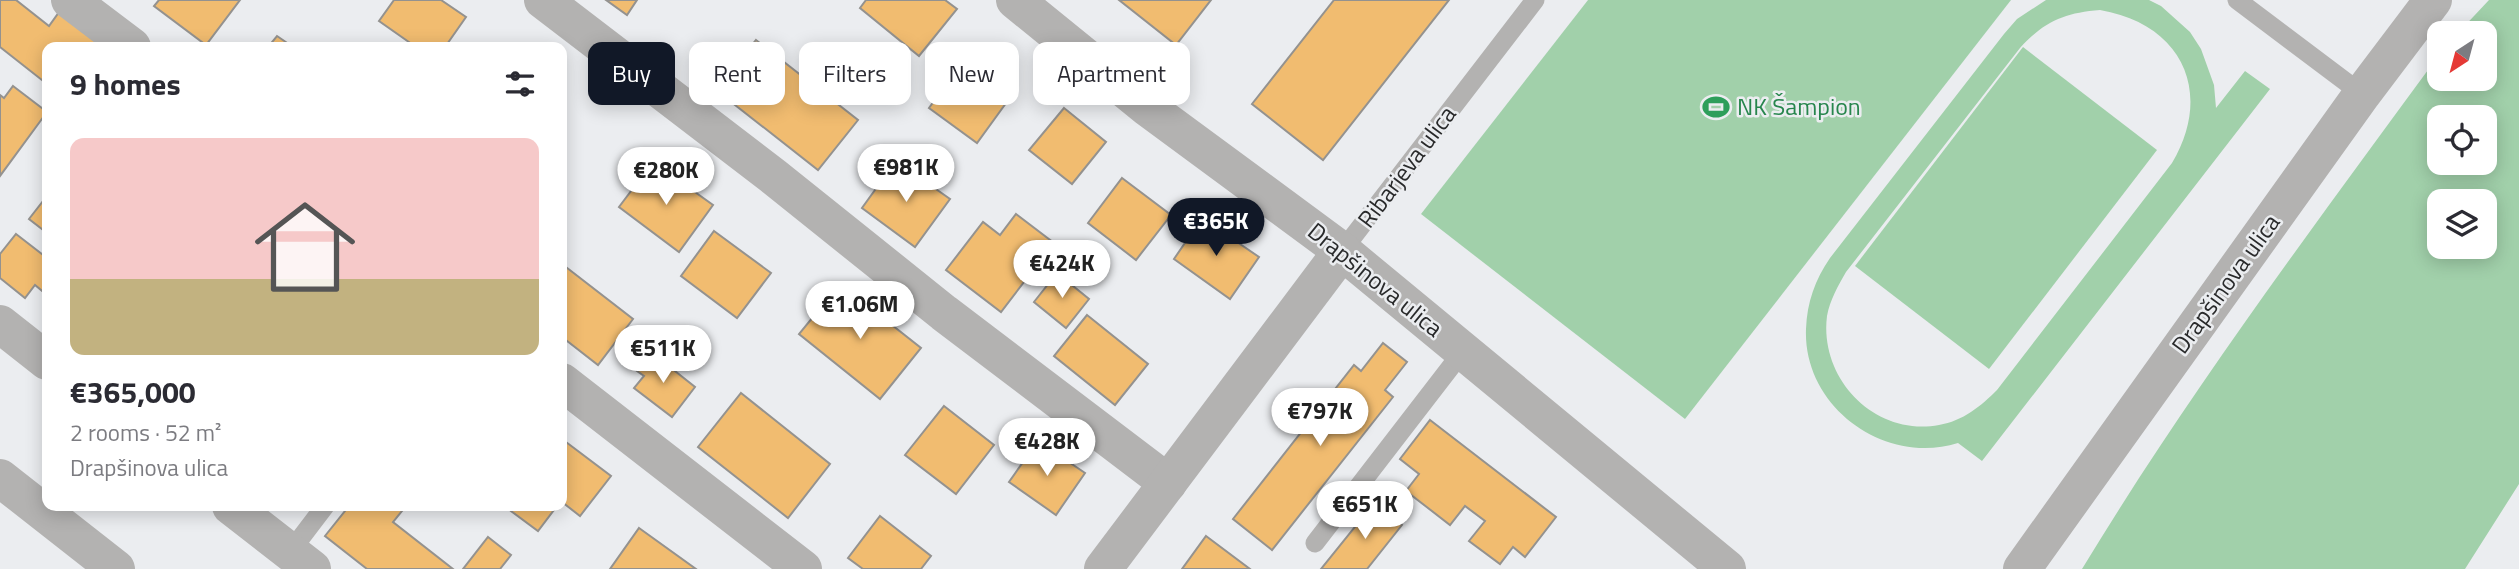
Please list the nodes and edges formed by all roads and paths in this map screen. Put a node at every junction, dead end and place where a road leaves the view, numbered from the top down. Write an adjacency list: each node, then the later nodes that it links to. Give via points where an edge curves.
1 (70, 0): 7 (street)
2 (543, 0): 15 (street)
3 (1015, 0): 9 (street, Drapšinova ulica, via 1148,108)
4 (1535, 0): 9 (lane, Ribarjeva ulica)
5 (2237, 0): 8 (lane)
6 (2433, 0): 8 (street, Drapšinova ulica)
7 (125, 42)
8 (2362, 94): 26 (street, Drapšinova ulica)
9 (1342, 251): 11 (street, Drapšinova ulica); 15 (street, Ribarjeva ulica)
10 (0, 324): 12 (street)
11 (1463, 351): 20 (lane); 22 (street, Drapšinova ulica)
12 (42, 357)
13 (567, 386): 24 (street)
14 (0, 478): 16 (street)
15 (1168, 483): 25 (street, Ribarjeva ulica)
16 (42, 511)
17 (42, 511): 23 (street)
18 (237, 511): 21 (street)
19 (323, 511): 21 (lane)
20 (1315, 543)
21 (301, 560)
22 (1714, 565)
23 (116, 569)
24 (803, 569)
25 (1103, 569)
26 (2022, 569)

